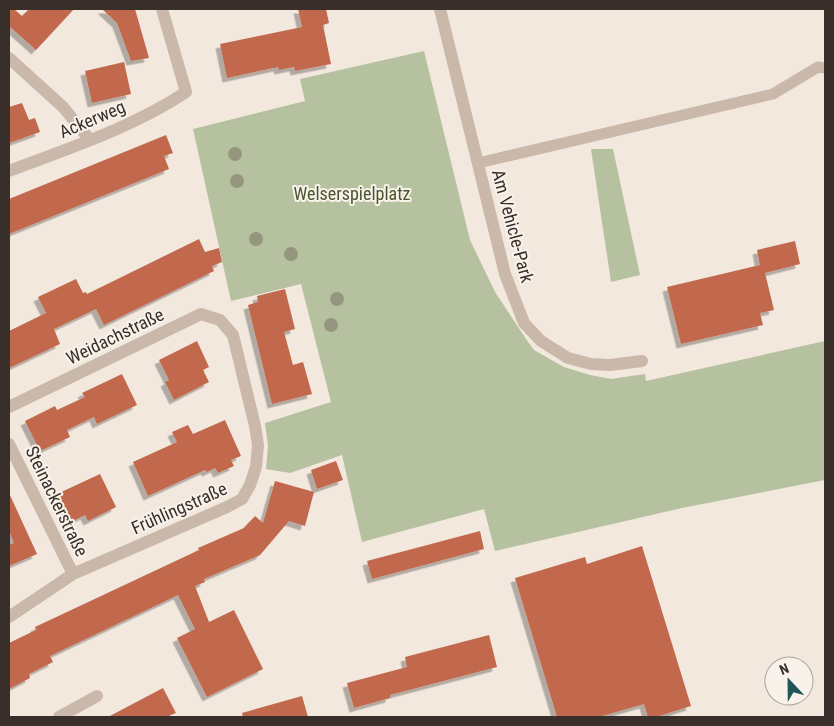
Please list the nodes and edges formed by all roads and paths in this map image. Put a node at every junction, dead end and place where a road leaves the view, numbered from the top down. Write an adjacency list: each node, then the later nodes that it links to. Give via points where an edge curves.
1 (162, 9): 5 (street, Ackerweg, via 186,92 166,106)
2 (440, 9): 6 (street, Am Vehicle-Park)
3 (9, 58): 5 (street, via 63,107)
4 (825, 68): 6 (lane, via 818,67 774,94)
5 (90, 140): 7 (street, Ackerweg)
6 (478, 163): 9 (street, Am Vehicle-Park, via 505,274 524,322 541,342 568,358 610,365)
7 (9, 171)
8 (233, 335): 10 (street, Weidachstraße, via 220,320 201,314); 12 (street, Frühlingstraße, via 258,445 256,467 242,499)
9 (642, 361)
10 (9, 407)
11 (9, 444): 12 (street, Steinackerstraße)
12 (73, 574): 13 (street, Frühlingstraße)
13 (9, 617)
14 (97, 696): 15 (street)
15 (59, 717)

